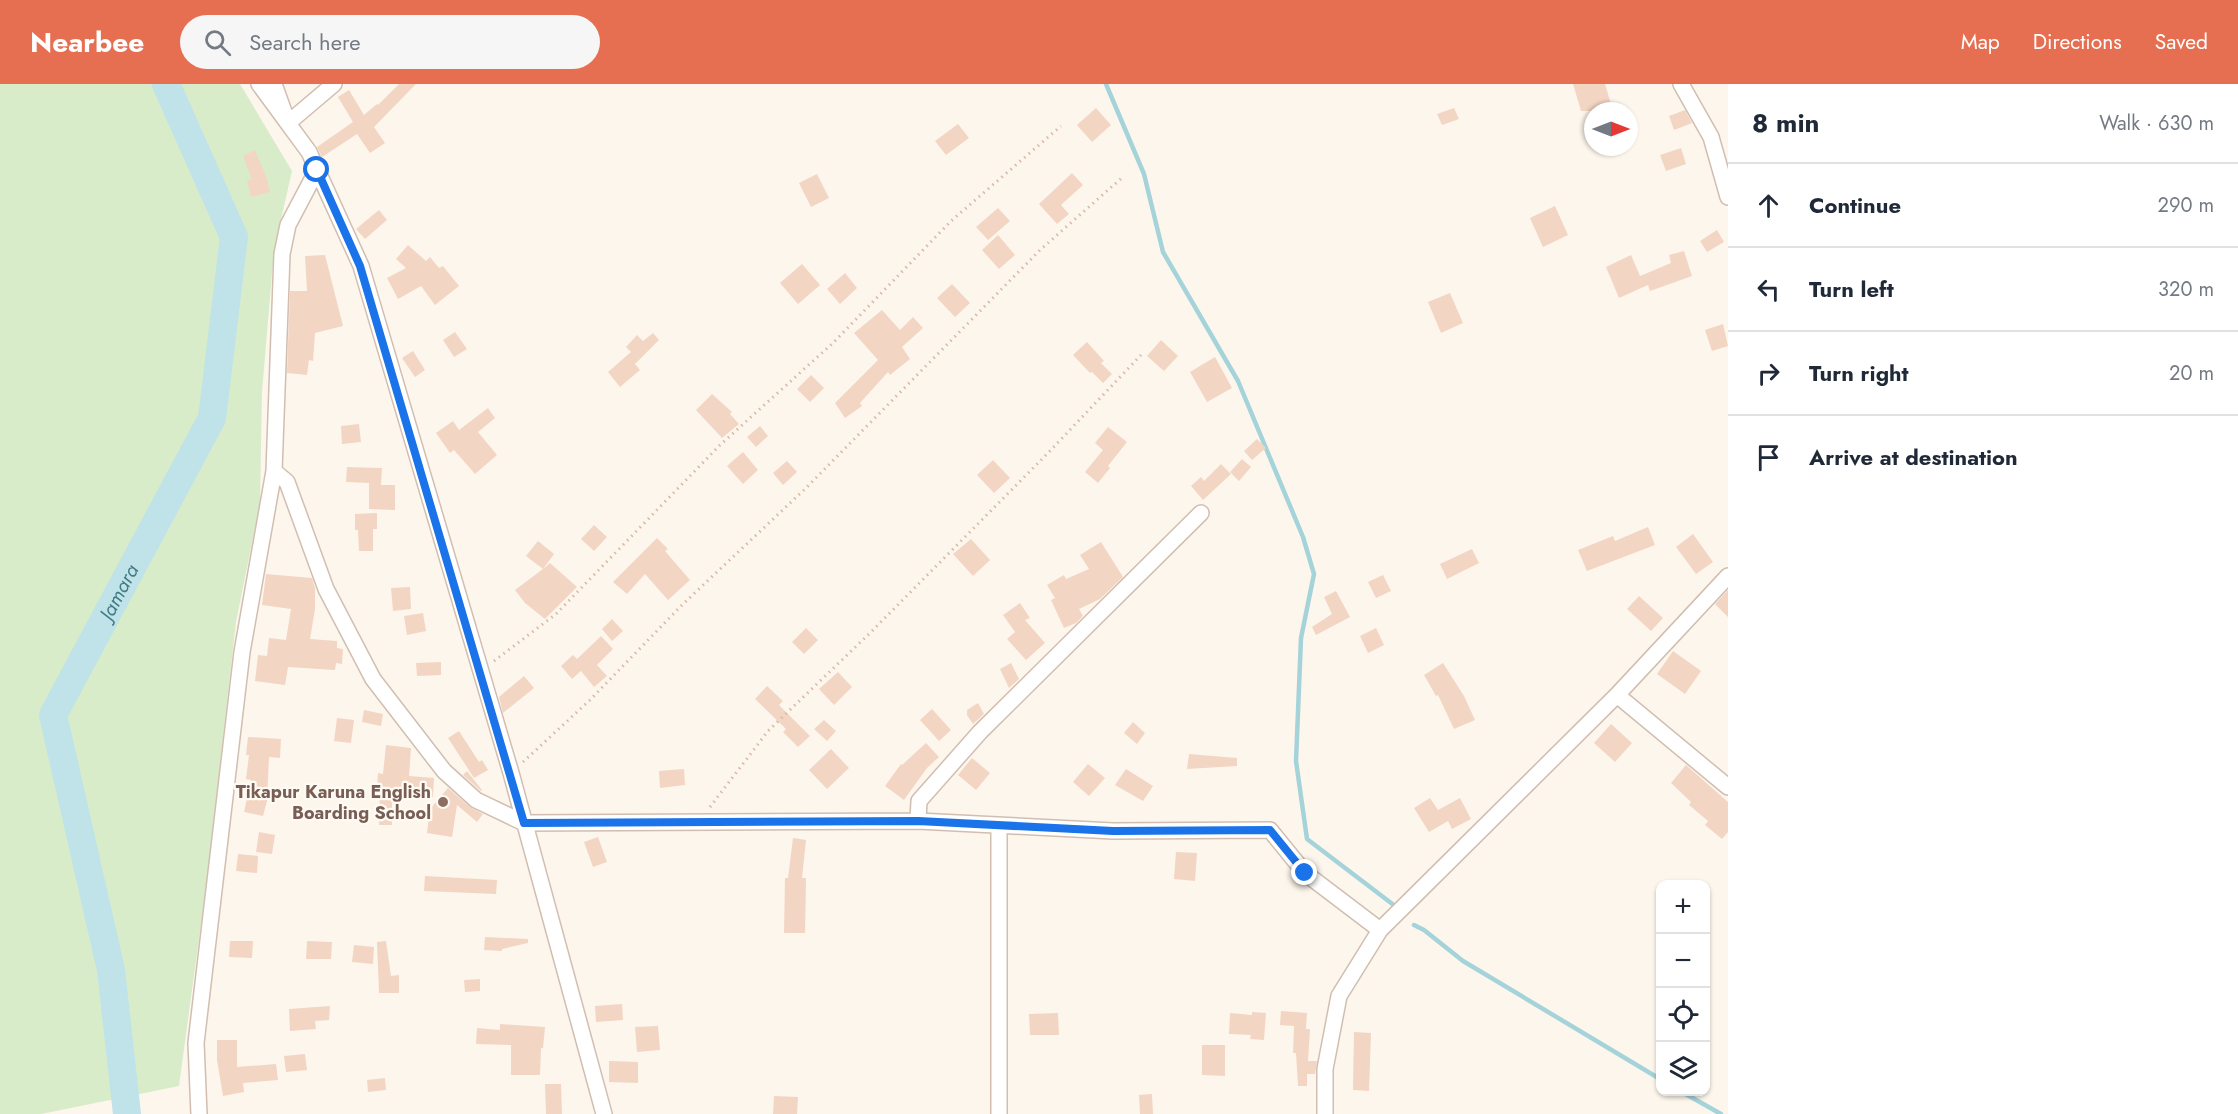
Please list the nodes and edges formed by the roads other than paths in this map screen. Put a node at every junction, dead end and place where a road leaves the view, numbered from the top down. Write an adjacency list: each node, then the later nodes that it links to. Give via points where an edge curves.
1 (259, 84): 5 (street)
2 (274, 84): 5 (street)
3 (334, 84): 5 (street)
4 (1681, 84): 7 (street, via 1711,136)
5 (288, 123): 6 (street)
6 (317, 170): 8 (street, via 288,225 282,254); 14 (street, via 360,266)
7 (1728, 197)
8 (274, 471): 14 (street, via 286,482 326,589 373,679 444,771 476,800); 17 (street, via 242,652 196,1043)
9 (1201, 513): 13 (street, via 980,732 919,801)
10 (1728, 576): 11 (street)
11 (1617, 695): 12 (street); 16 (street)
12 (1728, 787)
13 (918, 821): 14 (street); 15 (street)
14 (524, 823): 18 (street)
15 (999, 826): 16 (street, via 1113,831 1270,830 1305,873); 19 (street)
16 (1380, 930): 20 (street, via 1339,996 1325,1069)
17 (199, 1114)
18 (604, 1114)
19 (999, 1114)
20 (1325, 1114)

